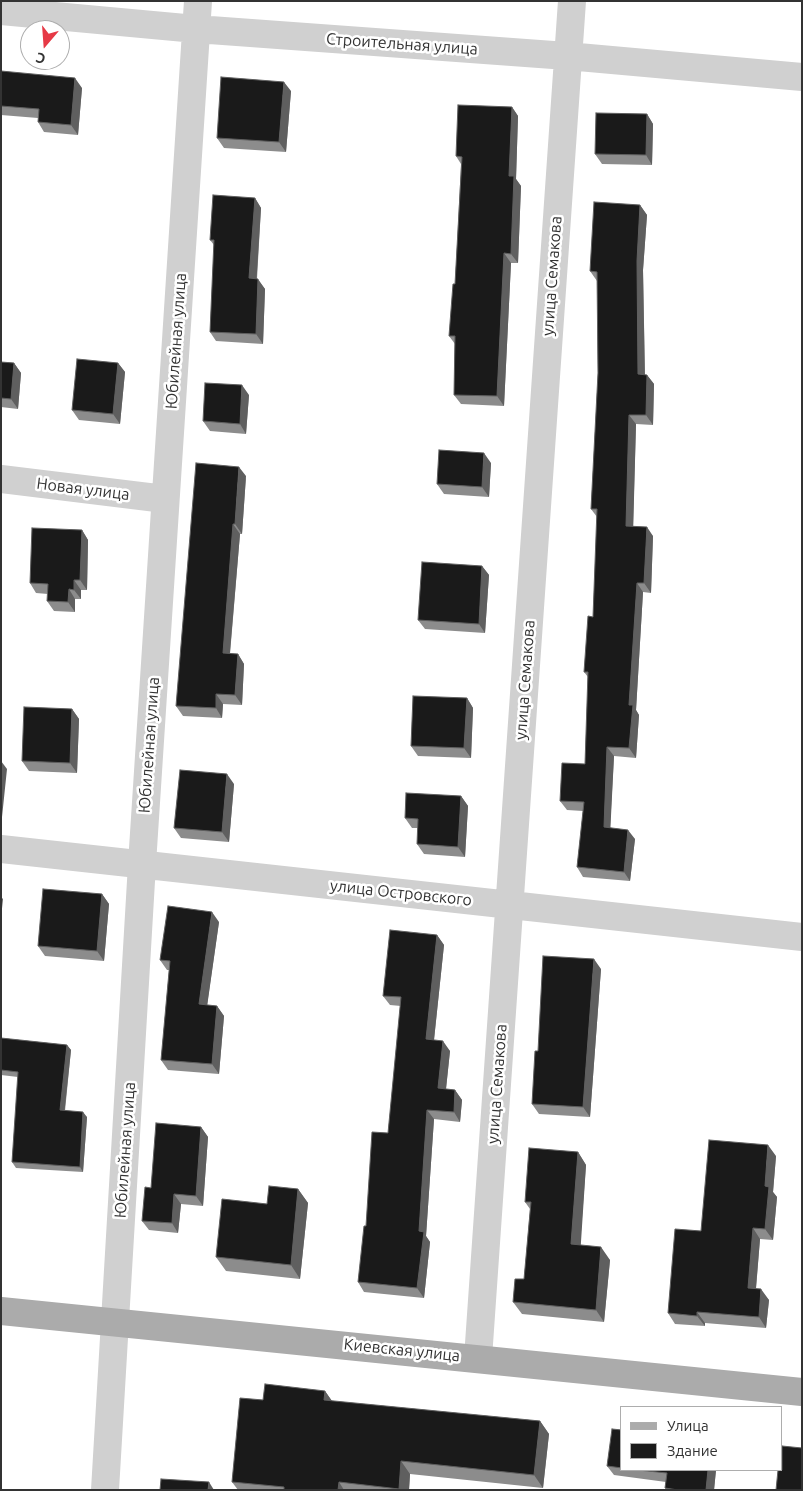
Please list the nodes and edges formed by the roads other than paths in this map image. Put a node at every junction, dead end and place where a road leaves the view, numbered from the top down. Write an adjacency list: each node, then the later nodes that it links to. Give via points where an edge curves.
1 (198, 1): 4 (street, Юбилейная улица)
2 (572, 1): 5 (street, улица Семакова)
3 (1, 11): 4 (street, Строительная улица)
4 (196, 29): 5 (street, Строительная улица); 8 (street, Юбилейная улица)
5 (567, 56): 6 (street, Строительная улица); 11 (street, улица Семакова)
6 (802, 77)
7 (1, 479): 8 (street, Новая улица)
8 (165, 499): 10 (street, Юбилейная улица)
9 (1, 849): 10 (street, улица Островского)
10 (142, 864): 11 (street, улица Островского); 14 (street, Юбилейная улица)
11 (510, 906): 12 (street, улица Островского); 15 (street, улица Семакова)
12 (802, 937)
13 (1, 1311): 14 (main road, Киевская улица)
14 (114, 1321): 15 (main road, Киевская улица); 17 (street, Юбилейная улица)
15 (478, 1358): 16 (main road, Киевская улица)
16 (802, 1392)
17 (105, 1490)

